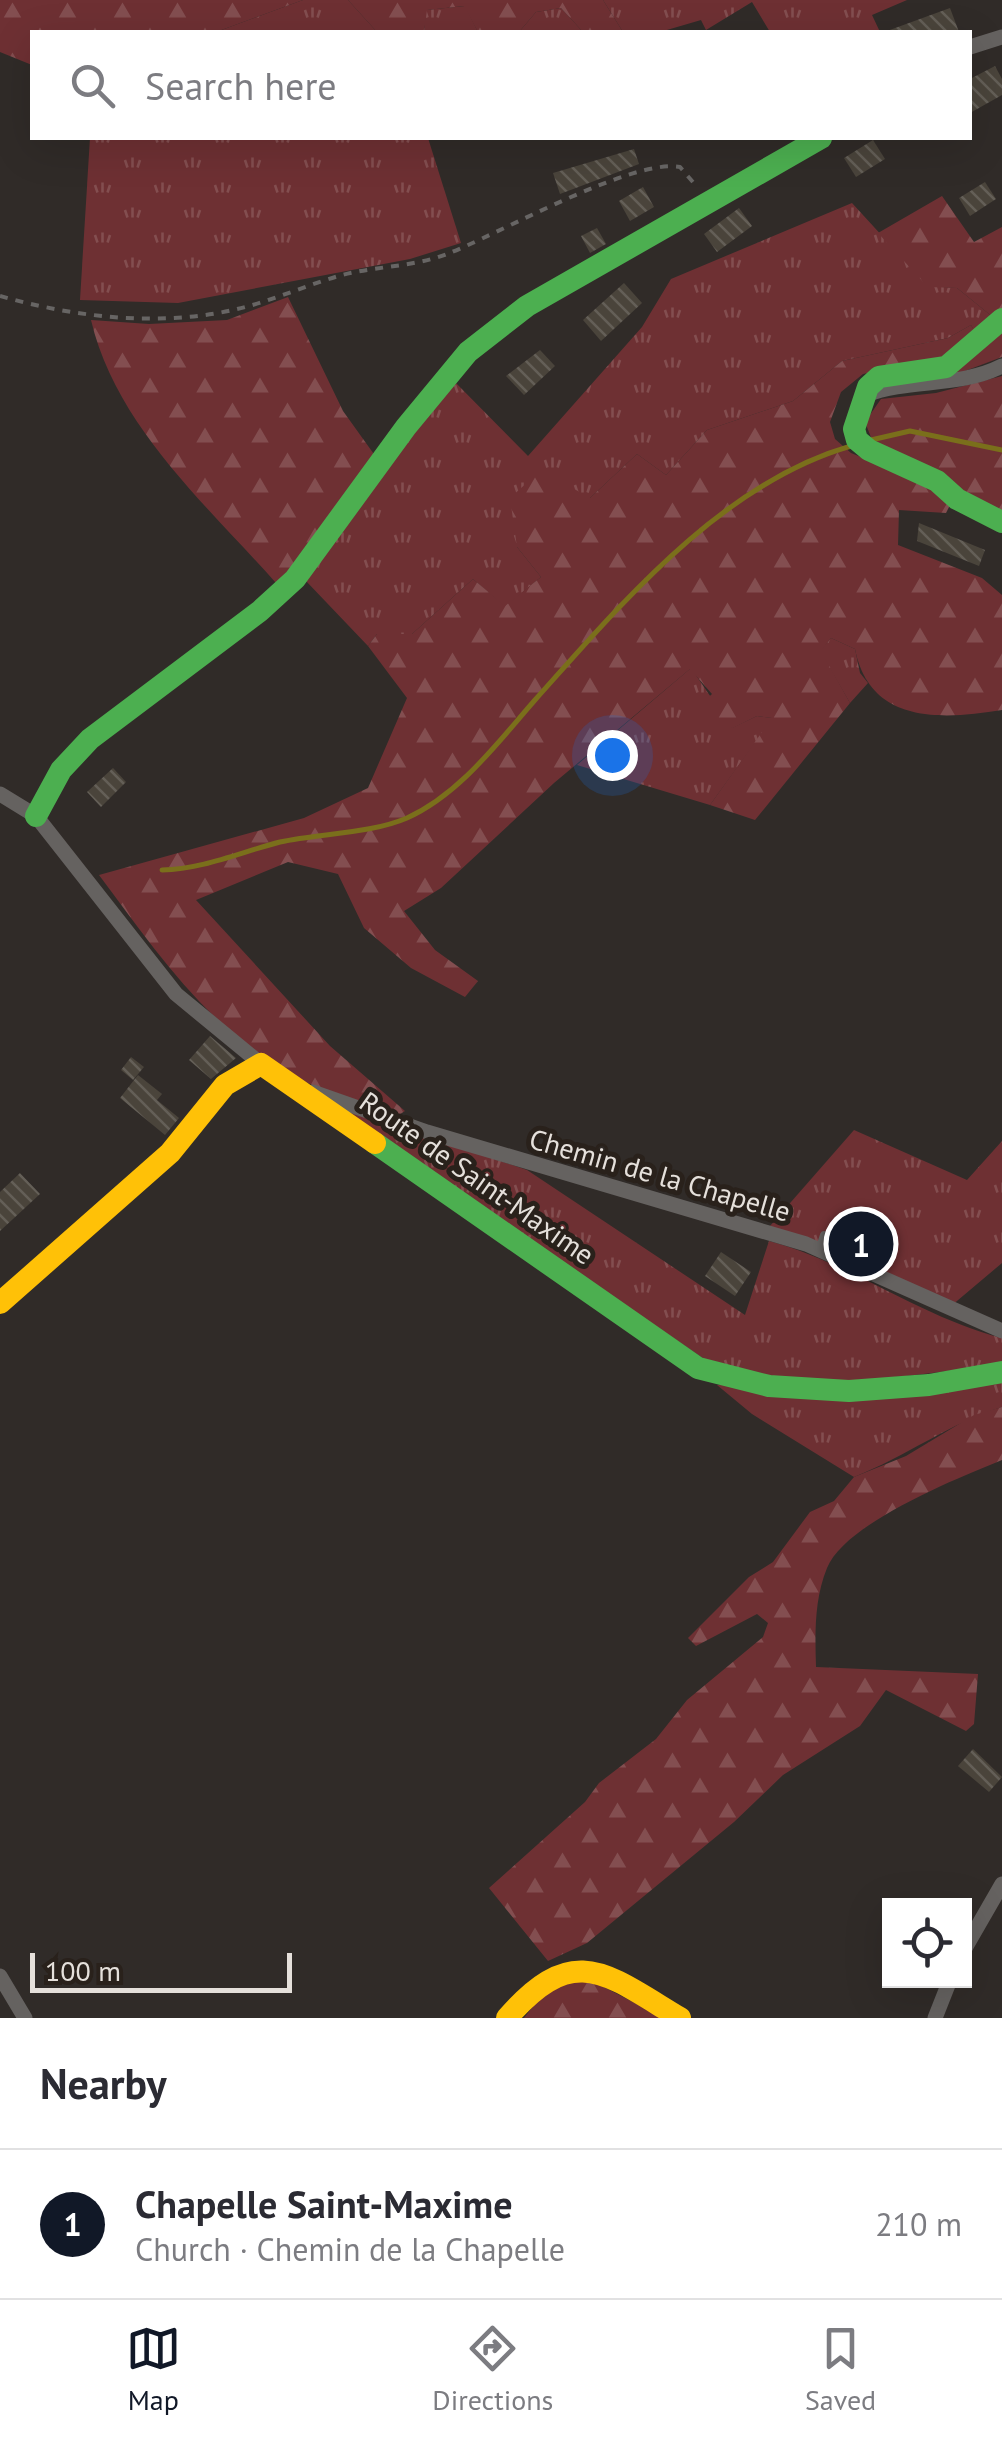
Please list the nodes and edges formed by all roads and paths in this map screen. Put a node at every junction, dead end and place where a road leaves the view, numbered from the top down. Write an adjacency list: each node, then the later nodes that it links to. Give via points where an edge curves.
1 (1002, 36): 2 (street)
2 (972, 46)
3 (817, 140): 4 (street)
4 (708, 204): 5 (path, via 680,167 659,166 543,208 445,255 197,316 83,314); 11 (street, via 527,306 468,352 295,579 90,740 62,770)
5 (0, 296)
6 (1002, 319): 8 (street, via 946,367 880,377)
7 (1002, 366): 8 (street)
8 (866, 396): 9 (street, via 855,420 863,445)
9 (1002, 522)
10 (0, 794): 11 (street)
11 (36, 816): 12 (street, via 176,994)
12 (261, 1064): 13 (street, Route de Saint-Maxime); 14 (street, via 226,1085 170,1153)
13 (295, 1086): 15 (street, Chemin de la Chapelle, via 427,1132 822,1243); 16 (street, Route de Saint-Maxime, via 698,1368 795,1389 962,1382)
14 (0, 1303)
15 (1002, 1332)
16 (1002, 1372)
17 (1002, 1884): 18 (street)
18 (972, 1936)
19 (0, 1976): 21 (street)
20 (947, 1988): 24 (street)
21 (25, 2018)
22 (506, 2018): 23 (street, via 536,1982 574,1969 606,1977)
23 (680, 2018)
24 (935, 2018)

